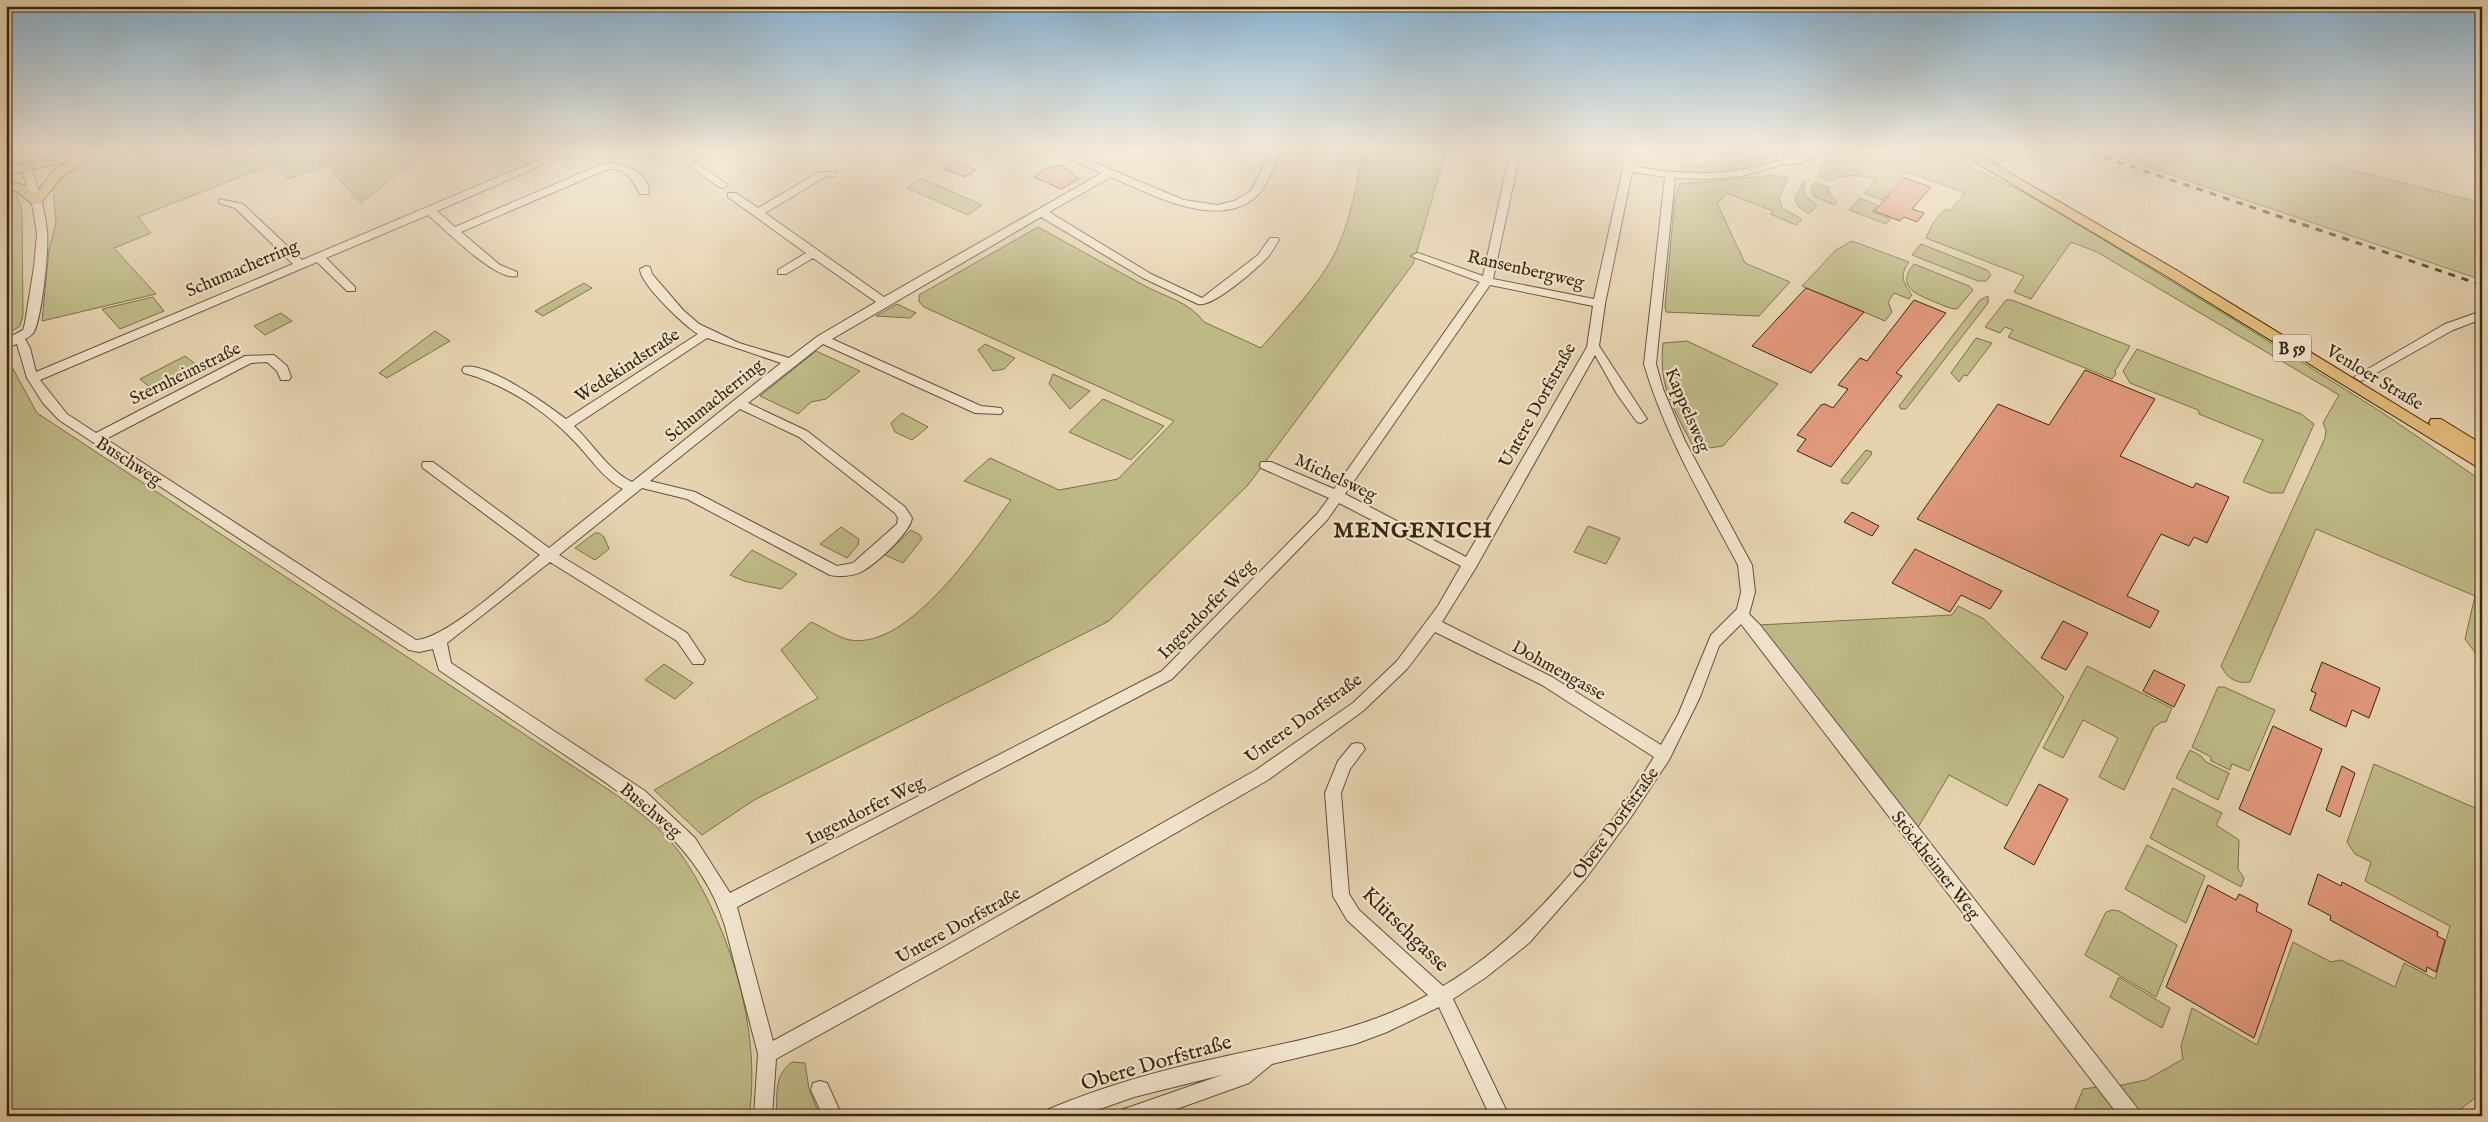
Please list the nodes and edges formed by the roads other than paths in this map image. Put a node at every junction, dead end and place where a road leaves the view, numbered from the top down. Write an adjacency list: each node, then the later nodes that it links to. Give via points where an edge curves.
1 (36, 200): 33 (street, Buschweg, via 42,236 32,323 28,332)
2 (452, 200): 14 (street, Schumacherring)
3 (524, 200): 17 (street)
4 (741, 200): 15 (street)
5 (779, 200): 15 (street)
6 (1063, 200): 16 (street, Schumacherring)
7 (1176, 200): 8 (street, via 1204,208 1217,208)
8 (1242, 200)
9 (1505, 200): 26 (street, Ingendorfer Weg)
10 (1621, 200): 29 (street, Untere Dorfstraße)
11 (1667, 200): 54 (street, Kappelsweg, via 1650,364 1675,431 1746,566 1747,601)
12 (2046, 200): 39 (main road, Venloer Straße / B 59)
13 (223, 201): 22 (street, via 239,206)
14 (429, 210): 17 (street); 21 (street, Schumacherring)
15 (759, 212): 19 (street)
16 (1042, 213): 18 (street, via 1147,276 1202,302 1262,257); 28 (street, Schumacherring)
17 (454, 231): 25 (street, via 496,267)
18 (1274, 240)
19 (815, 252): 24 (street); 28 (street)
20 (1417, 256): 26 (street, Ransenbergweg)
21 (318, 257): 22 (street, Schumacherring); 27 (street)
22 (300, 264): 38 (street, Schumacherring)
23 (646, 269): 31 (street, via 646,275 684,318)
24 (782, 272)
25 (513, 274)
26 (1487, 281): 29 (street, Ransenbergweg); 50 (street, Ingendorfer Weg)
27 (351, 289)
28 (883, 302): 32 (street, Schumacherring)
29 (1600, 304): 34 (street, Untere Dorfstraße)
30 (2482, 315): 39 (street, via 2449,327)
31 (708, 333): 35 (street); 43 (street, Wedekindstraße)
32 (822, 339): 35 (street, Schumacherring); 41 (street, via 979,410)
33 (12, 341): 38 (street, Buschweg, via 24,346)
34 (1593, 347): 42 (street); 53 (street, Untere Dorfstraße)
35 (790, 362): 40 (street, Schumacherring)
36 (468, 370): 43 (street, via 494,379)
37 (285, 377): 44 (street, Sternheimstraße, via 283,369 270,358 249,359)
38 (33, 378): 44 (street, Buschweg, via 52,408)
39 (2355, 380): 45 (main road, Venloer Straße / B 59); 48 (main road, Venloer Straße / B 59)
40 (739, 404): 49 (street, Schumacherring); 51 (street, via 802,434)
41 (997, 411)
42 (1641, 419)
43 (566, 425): 49 (street, via 606,473 619,482)
44 (95, 439): 56 (street, Buschweg, via 409,643 414,646)
45 (2482, 451)
46 (428, 465): 52 (street)
47 (1266, 465): 50 (street, Michelsweg)
48 (2482, 465)
49 (637, 486): 51 (street, via 690,495 835,571 857,568 898,533 905,518); 52 (street, Schumacherring)
50 (1338, 496): 53 (street, Michelsweg); 60 (street, Ingendorfer Weg, via 1322,517 1167,675)
51 (900, 510)
52 (549, 555): 56 (street, Schumacherring); 57 (street, via 682,637)
53 (1470, 565): 55 (street, Untere Dorfstraße)
54 (1741, 615): 59 (street, Obere Dorfstraße, via 1716,639 1688,709); 70 (street, Stöckheimer Weg)
55 (1432, 624): 59 (street, Dohmengasse, via 1547,681); 62 (street, Untere Dorfstraße, via 1402,665 1358,707 1262,775)
56 (433, 644): 60 (street, Buschweg, via 444,666 650,805 689,843)
57 (698, 660)
58 (1357, 749): 61 (street, Klütschgasse, via 1344,766 1333,793 1341,896 1353,915)
59 (1664, 755): 61 (street, Obere Dorfstraße, via 1636,798 1556,901 1501,956)
60 (726, 903): 62 (street, Buschweg)
61 (1443, 997): 63 (street, Obere Dorfstraße, via 1374,1028 1327,1043); 69 (street)
62 (767, 1054): 65 (street, Buschweg)
63 (1268, 1055): 67 (street, Obere Dorfstraße, via 1119,1092); 68 (street, Obere Dorfstraße, via 1242,1077)
64 (820, 1090): 66 (street)
65 (763, 1116)
66 (833, 1116)
67 (1056, 1116)
68 (1130, 1116)
69 (1500, 1116)
70 (2131, 1116)

